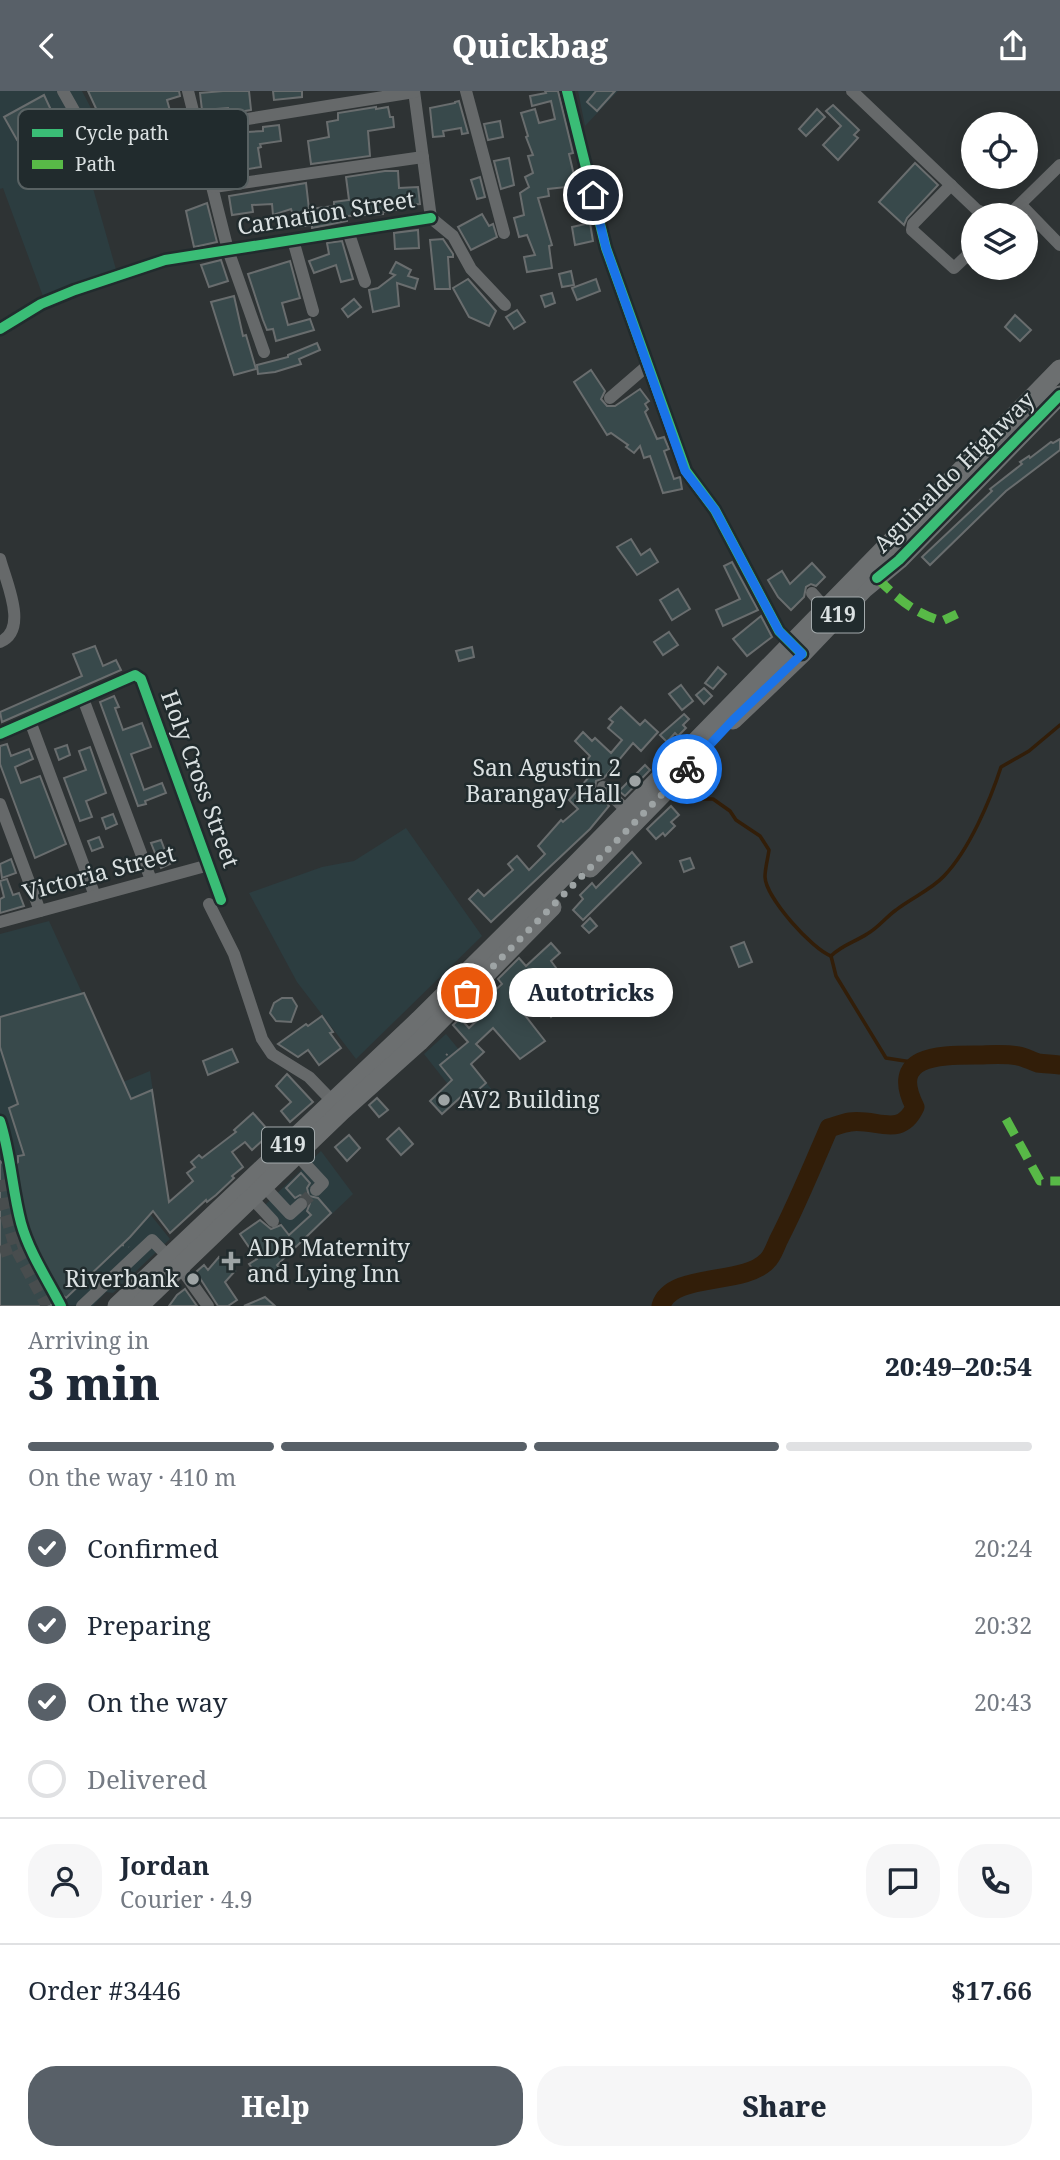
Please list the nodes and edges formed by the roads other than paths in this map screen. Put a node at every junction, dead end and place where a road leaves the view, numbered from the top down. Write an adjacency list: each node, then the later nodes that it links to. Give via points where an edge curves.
1 (63, 91): 7 (street)
2 (188, 91): 8 (street)
3 (466, 91): 20 (street)
4 (567, 91): 30 (street, via 606,248)
5 (414, 92): 9 (street); 10 (street)
6 (859, 93): 13 (street)
7 (73, 109)
8 (193, 109)
9 (248, 119)
10 (423, 157): 12 (street); 17 (street)
11 (1060, 165): 16 (street)
12 (248, 182)
13 (951, 185): 15 (street); 24 (street, via 912,230 954,268)
14 (214, 189): 23 (street)
15 (970, 203)
16 (1023, 203)
17 (431, 218): 19 (street, Carnation Street); 26 (street, via 453,236 471,269)
18 (1038, 222): 22 (street)
19 (348, 231): 21 (street, Carnation Street); 25 (street)
20 (503, 233)
21 (293, 240): 23 (street, Carnation Street); 27 (street)
22 (1060, 245)
23 (228, 250): 28 (street, Carnation Street, via 165,260 75,290); 29 (street)
24 (961, 261)
25 (365, 282)
26 (505, 305)
27 (313, 311)
28 (0, 329)
29 (264, 352)
30 (647, 366): 33 (street); 38 (street, via 685,471 715,510 779,631)
31 (1060, 369): 36 (highway, Aguinaldo Highway / 419)
32 (1060, 395): 38 (highway, Aguinaldo Highway / 419, via 899,560)
33 (610, 398)
34 (0, 559): 37 (street, via 15,617 15,629)
35 (811, 593): 36 (street)
36 (826, 609): 38 (highway, Aguinaldo Highway / 419)
37 (0, 642)
38 (797, 649): 44 (highway, Aguinaldo Highway / 419)
39 (82, 697): 40 (street); 46 (street, Holy Cross Street, via 135,674 141,679); 47 (street)
40 (30, 721): 41 (street); 48 (street)
41 (0, 734)
42 (603, 787): 44 (street)
43 (0, 804): 45 (street)
44 (632, 816): 51 (highway, Aguinaldo Highway / 419, via 424,1026)
45 (5, 831): 49 (street)
46 (209, 865): 47 (street, Victoria Street); 51 (street, Holy Cross Street, via 215,902 262,1039 272,1054 309,1077)
47 (151, 880): 48 (street, Victoria Street)
48 (94, 896): 49 (street, Victoria Street)
49 (40, 911): 50 (street, Victoria Street)
50 (0, 922)
51 (337, 1106): 53 (highway, Aguinaldo Highway / 419); 55 (highway, Aguinaldo Highway / 419)
52 (0, 1121): 54 (street)
53 (297, 1155): 55 (highway, Aguinaldo Highway / 419); 56 (street, via 323,1183)
54 (10, 1159)
55 (254, 1188): 57 (street, via 290,1215); 58 (street); 59 (highway, Aguinaldo Highway / 419)
56 (316, 1190)
57 (301, 1204)
58 (273, 1221)
59 (169, 1265): 60 (street, via 142,1249); 61 (highway, Aguinaldo Highway / 419); 62 (highway, Aguinaldo Highway / 419); 63 (street)
60 (82, 1306)
61 (117, 1306)
62 (139, 1306)
63 (208, 1306)

